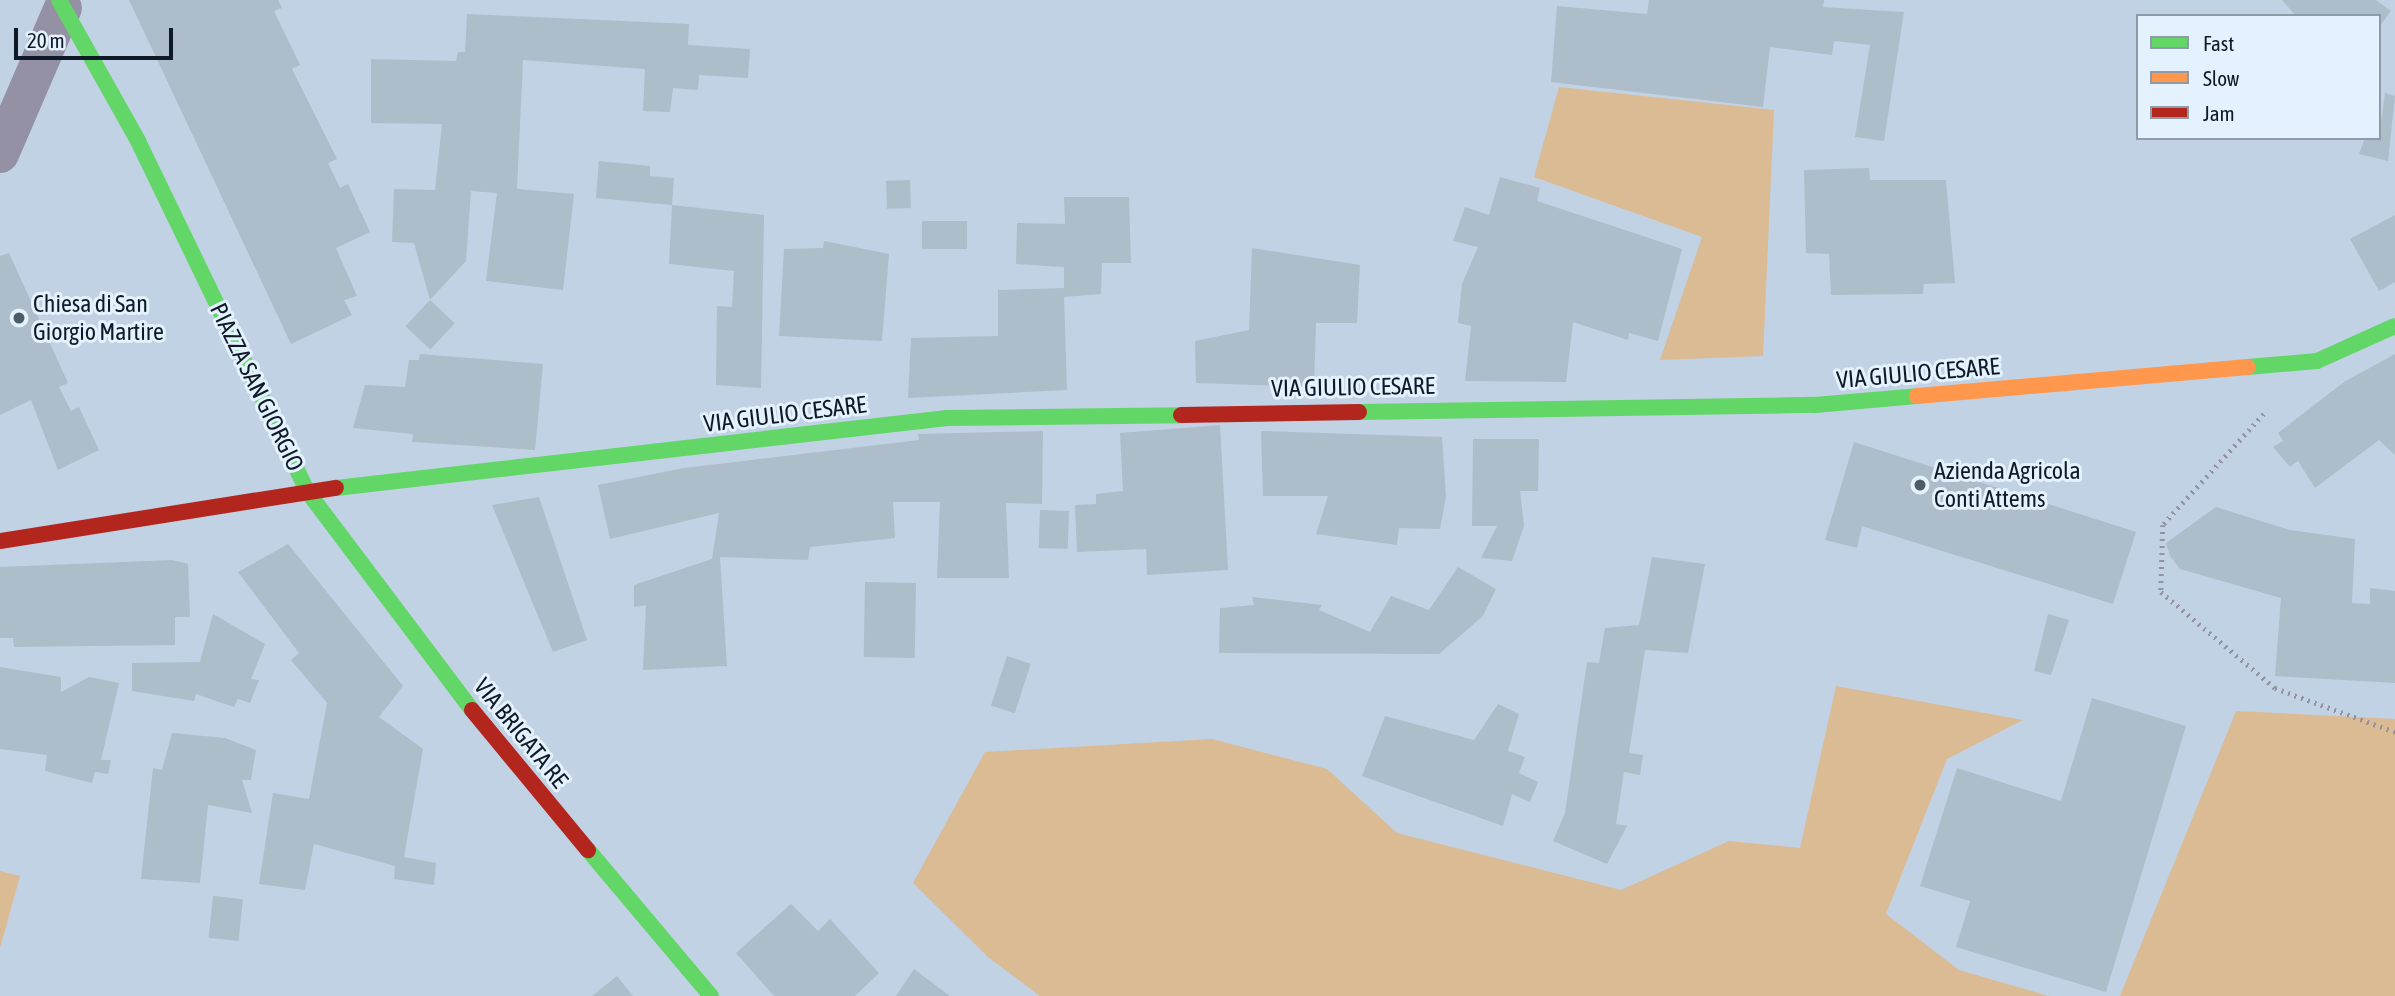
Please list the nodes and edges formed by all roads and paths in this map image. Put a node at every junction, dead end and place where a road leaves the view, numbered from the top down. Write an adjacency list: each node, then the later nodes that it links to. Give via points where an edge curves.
1 (61, 4): 2 (street, PIAZZA SAN GIORGIO); 5 (street, PIAZZA SAN GIORGIO, via 138,141)
2 (0, 154)
3 (2395, 326): 4 (street, VIA GIULIO CESARE)
4 (2317, 361): 5 (street, VIA GIULIO CESARE, via 1815,405 947,418); 7 (path, via 2200,478 2163,525 2161,592 2275,688)
5 (307, 491): 6 (street, PIAZZA SAN GIORGIO); 8 (street, VIA BRIGATA RE, via 487,730)
6 (0, 541)
7 (2395, 732)
8 (711, 996)

